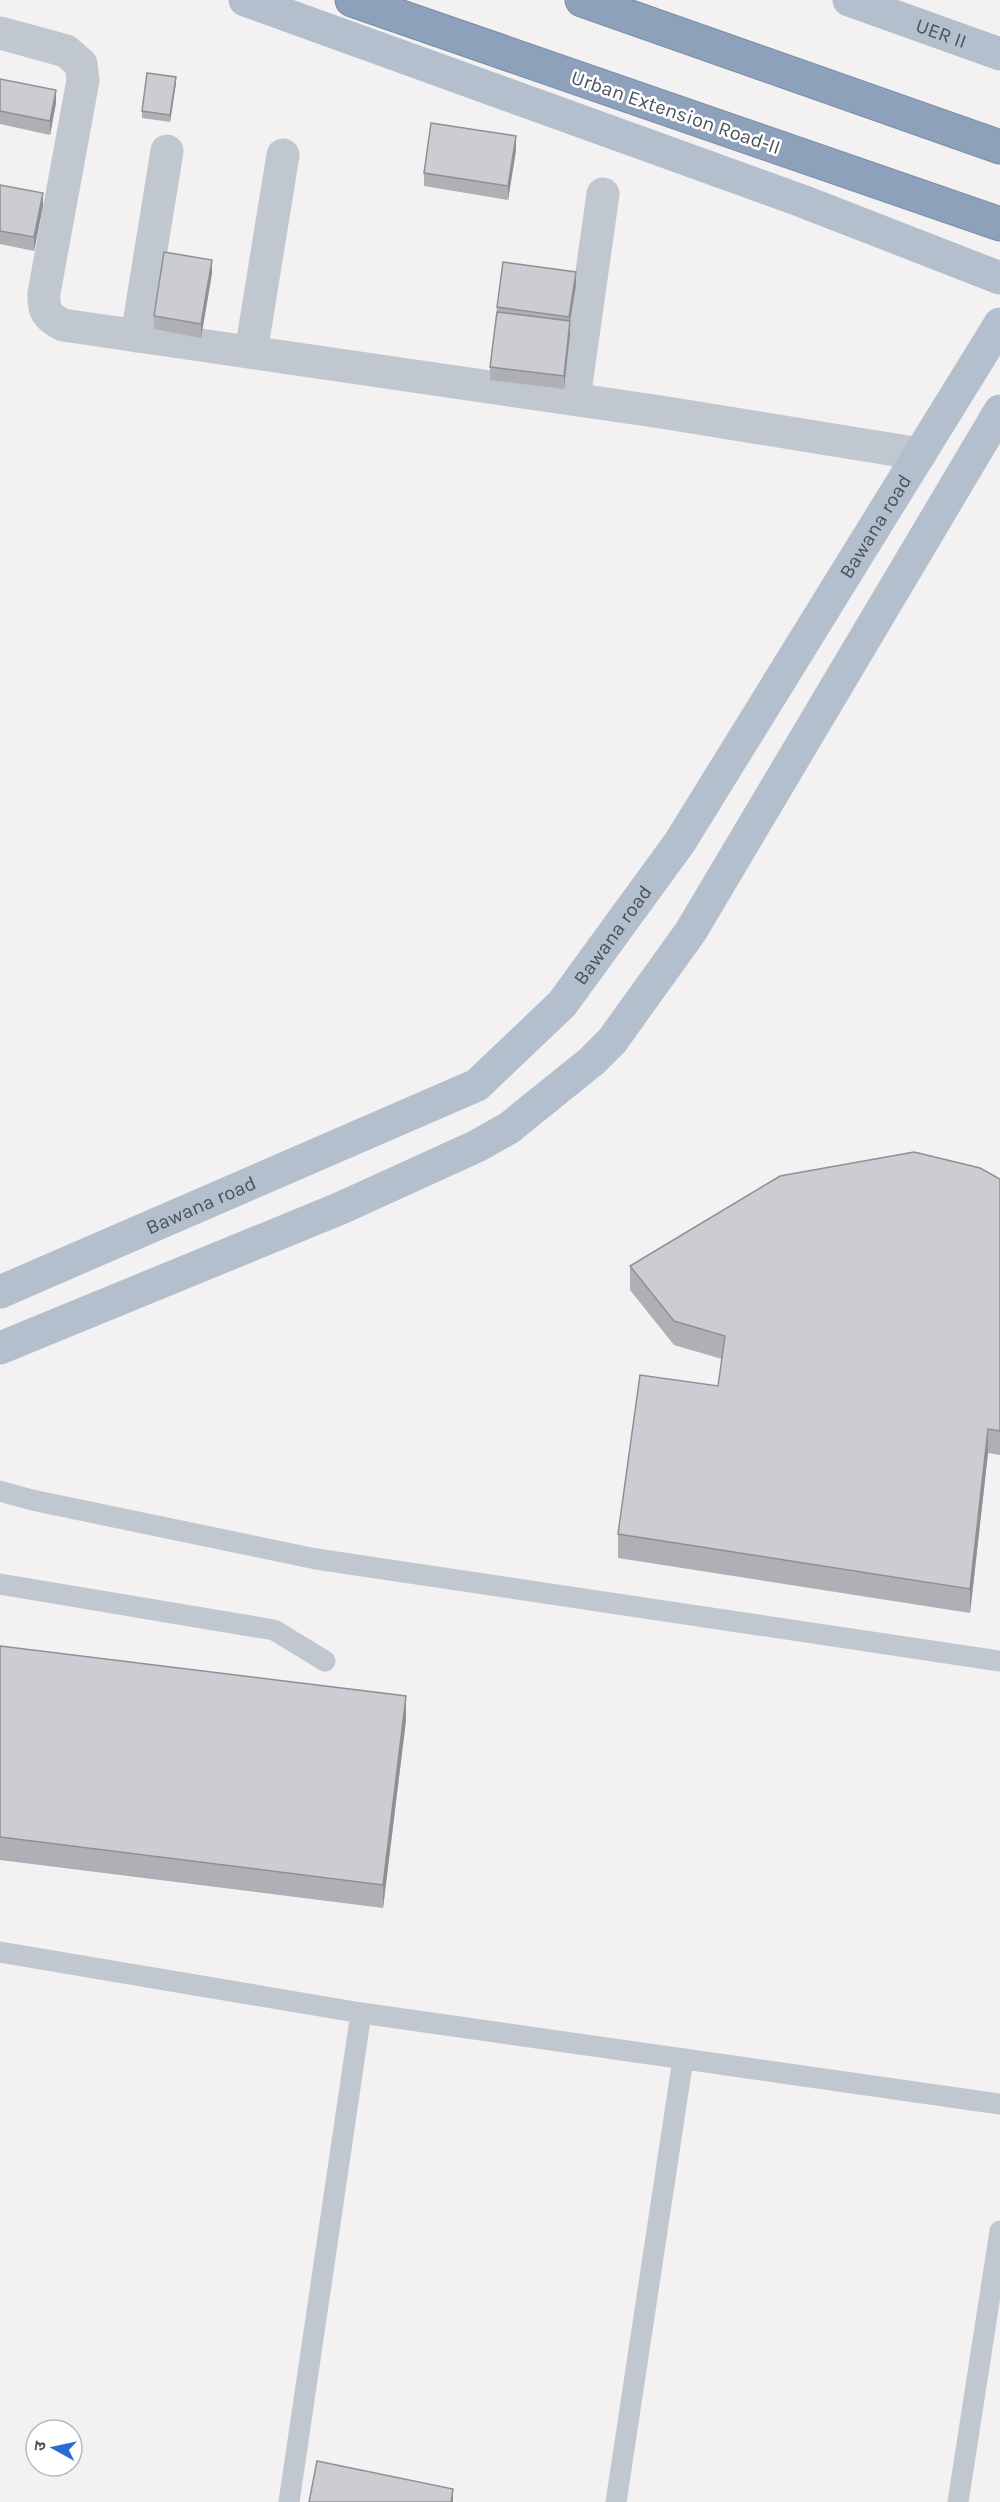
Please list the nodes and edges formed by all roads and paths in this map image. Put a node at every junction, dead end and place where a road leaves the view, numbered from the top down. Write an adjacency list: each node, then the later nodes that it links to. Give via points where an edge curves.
1 (245, 0): 12 (main road, via 802,201)
2 (352, 0): 11 (highway, Urban Extension Road-II)
3 (582, 0): 7 (highway)
4 (849, 0): 6 (main road, UER II)
5 (0, 33): 14 (street, via 66,51 81,64 83,80 43,308 50,318 63,325)
6 (1000, 54)
7 (1000, 147)
8 (167, 151): 14 (street)
9 (283, 155): 15 (street)
10 (603, 194): 16 (street)
11 (1000, 224)
12 (1000, 278)
13 (1000, 324): 18 (main road, Bawana road)
14 (137, 336): 15 (street)
15 (251, 352): 16 (street)
16 (574, 399): 18 (street)
17 (1000, 411): 20 (main road, via 691,931 612,1041 592,1061 509,1128 477,1146 341,1208)
18 (920, 454): 19 (main road, Bawana road, via 680,842 585,976 500,1065 477,1085)
19 (0, 1292)
20 (0, 1348)
21 (0, 1491): 24 (lane, via 316,1559)
22 (0, 1584): 23 (lane, via 255,1625 274,1630)
23 (325, 1661)
24 (1000, 1661)
25 (0, 1952): 26 (lane)
26 (361, 2013): 27 (lane); 30 (lane)
27 (683, 2059): 28 (lane); 31 (lane)
28 (1000, 2104)
29 (1000, 2231): 32 (lane)
30 (289, 2502)
31 (616, 2502)
32 (958, 2502)

